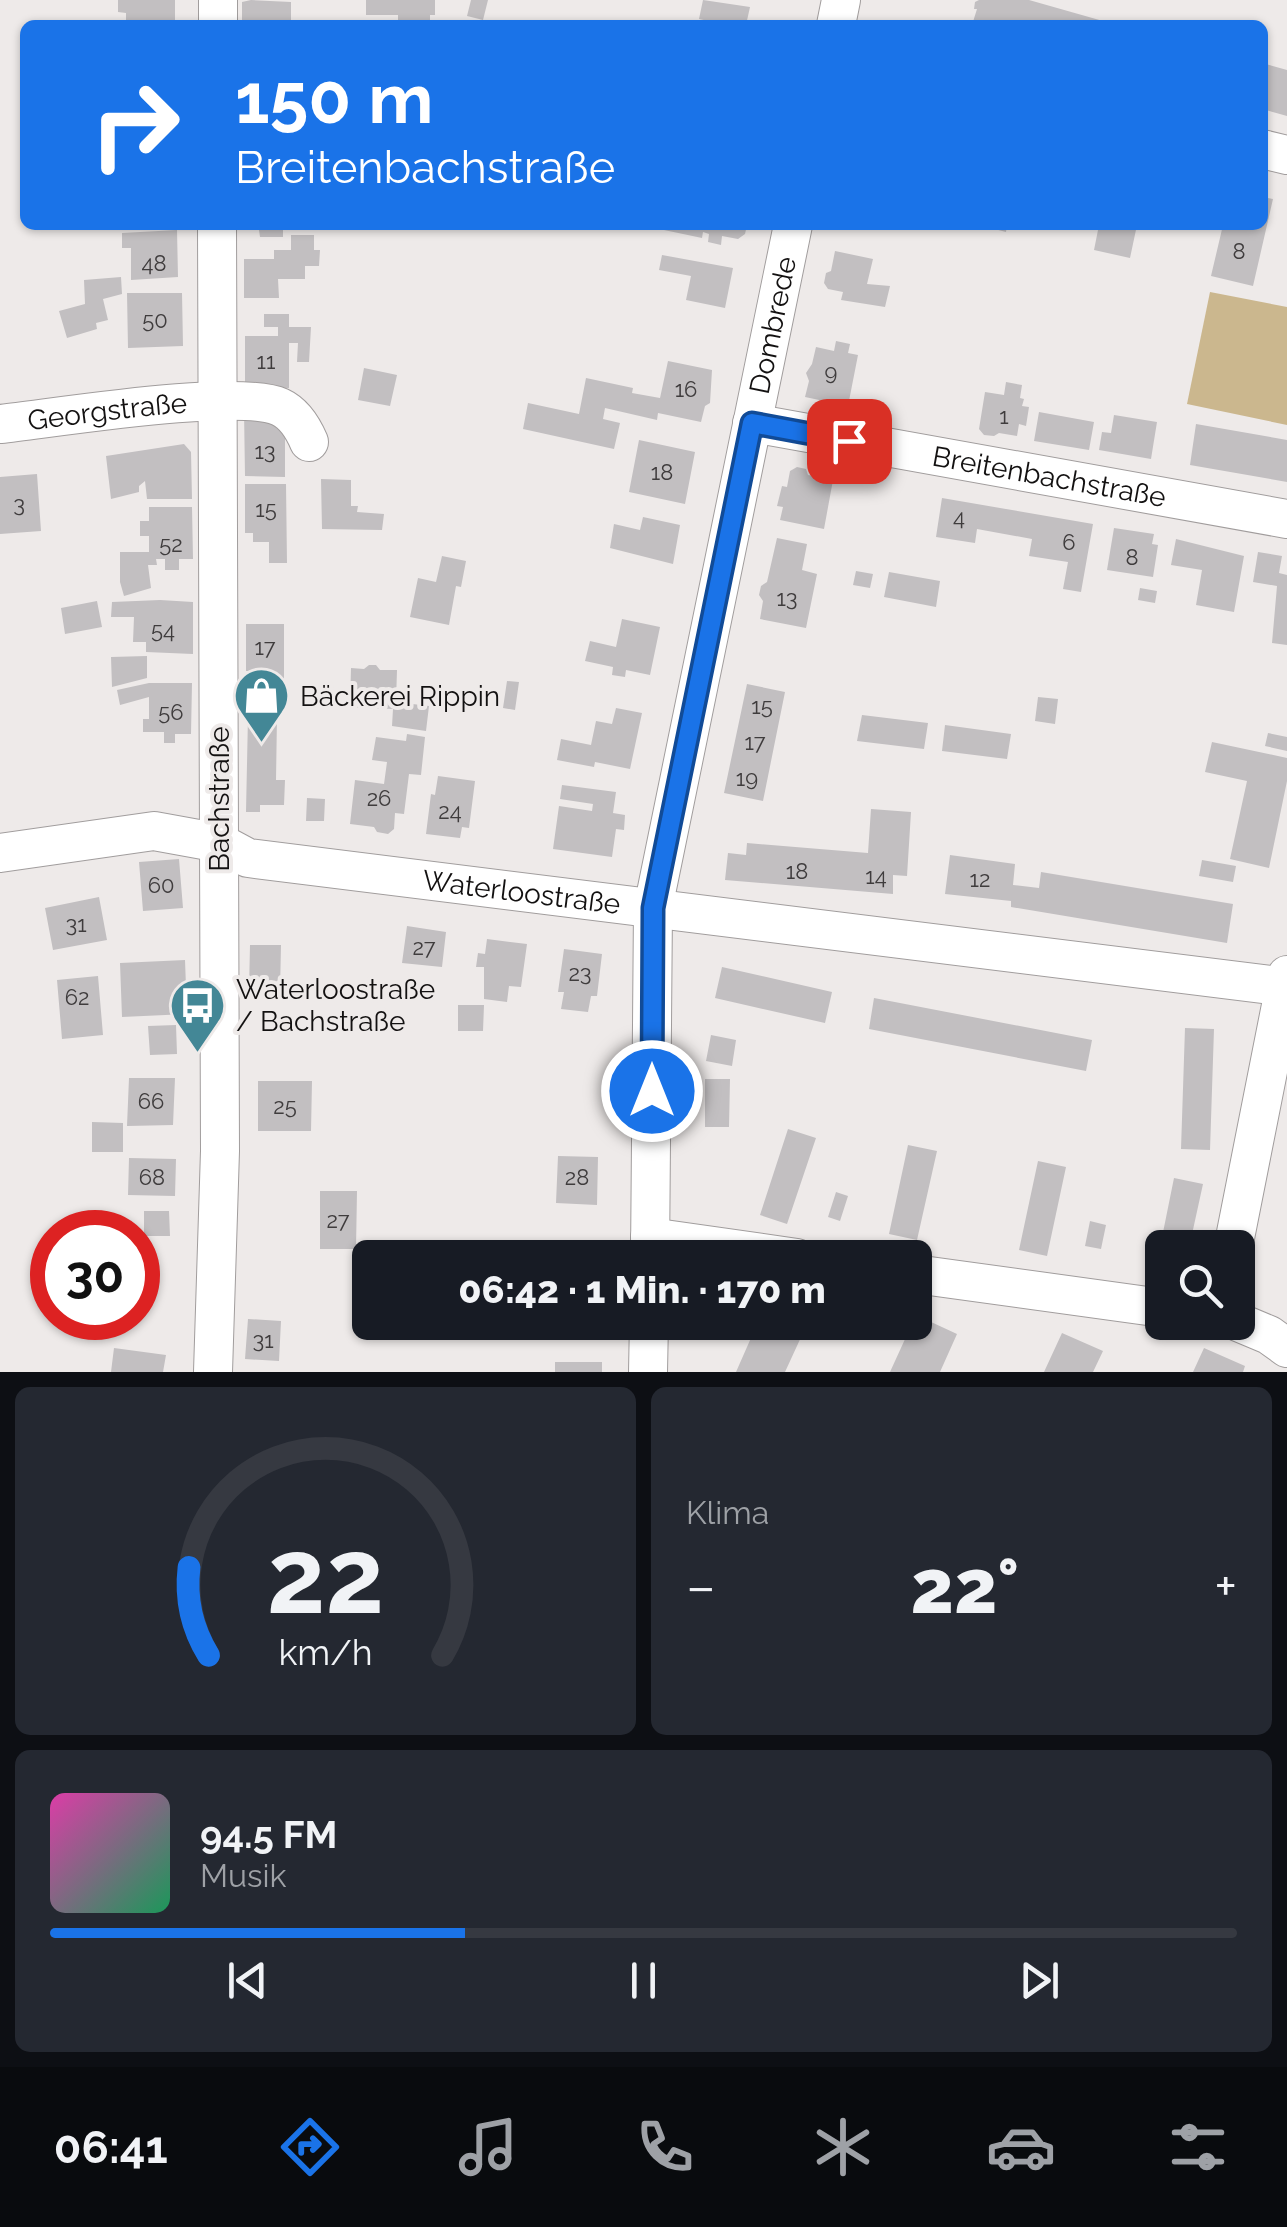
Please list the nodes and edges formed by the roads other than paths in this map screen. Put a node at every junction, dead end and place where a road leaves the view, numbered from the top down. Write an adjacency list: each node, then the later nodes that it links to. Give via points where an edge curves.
1 (217, 230): 3 (street, Bachstraße)
2 (791, 230): 4 (street, Dombrede)
3 (216, 401): 5 (street, Georgstraße); 6 (street, Georgstraße, via 276,405 289,412); 8 (street, Bachstraße)
4 (752, 423): 7 (street, Breitenbachstraße); 10 (street, Dombrede)
5 (0, 424)
6 (309, 442)
7 (1287, 518)
8 (220, 843): 9 (street, Waterloostraße, via 154,831); 10 (street, Waterloostraße, via 248,858); 19 (street, Bachstraße)
9 (0, 853)
10 (653, 908): 11 (street, Waterloostraße); 13 (street, Dombrede)
11 (1286, 983): 12 (street)
12 (1237, 1230)
13 (650, 1240)
14 (932, 1276): 15 (street)
15 (1145, 1306)
16 (1255, 1329): 18 (street)
17 (649, 1340): 20 (street)
18 (1287, 1348)
19 (213, 1372)
20 (648, 1372)

